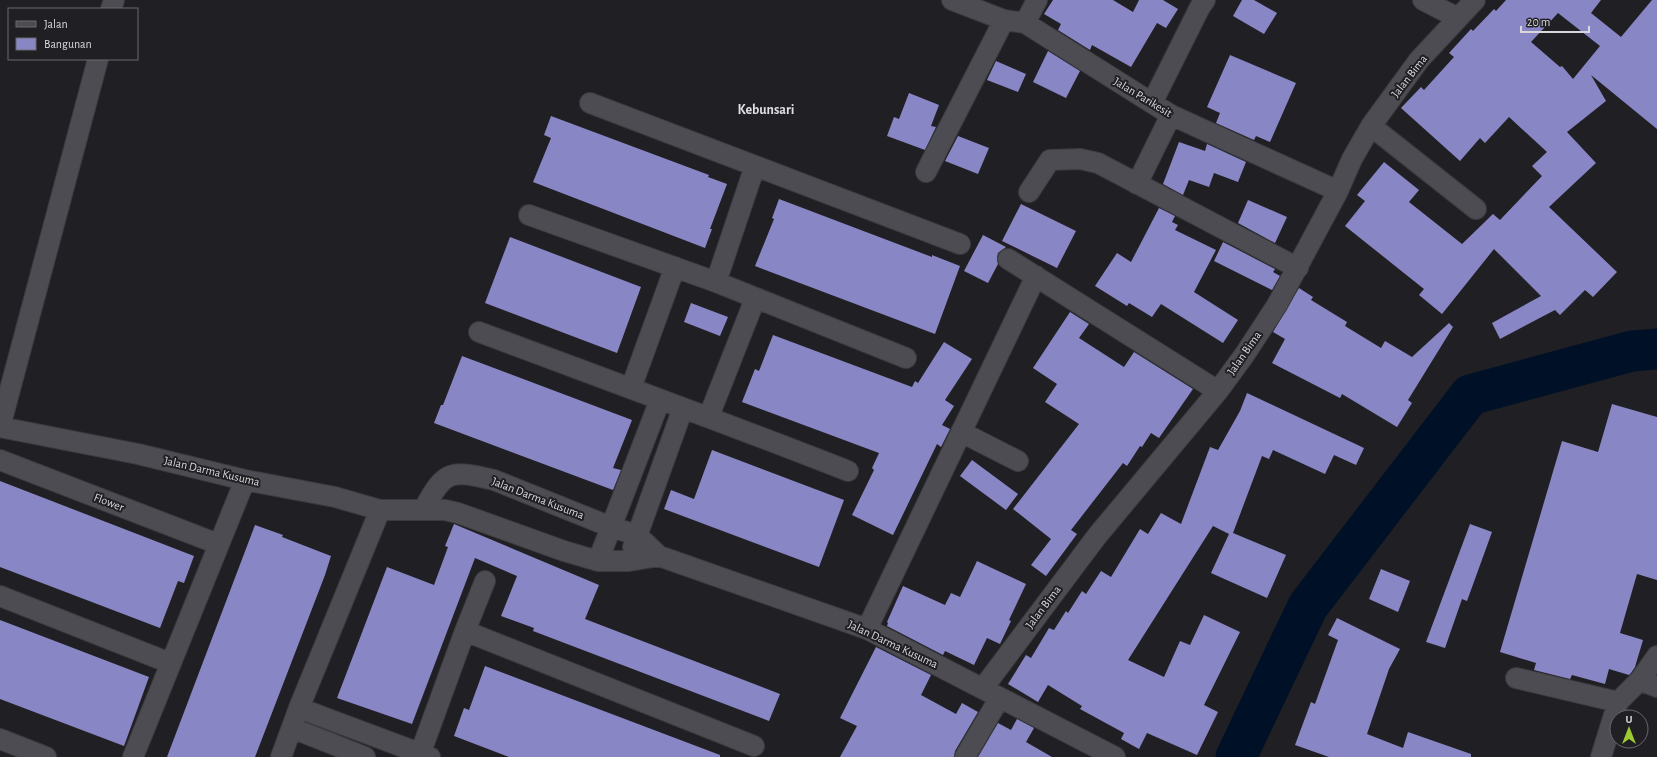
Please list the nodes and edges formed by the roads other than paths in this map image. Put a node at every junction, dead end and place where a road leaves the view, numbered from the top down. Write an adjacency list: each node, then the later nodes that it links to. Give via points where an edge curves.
1 (952, 0): 7 (street, Jalan Parikesit)
2 (1037, 0): 8 (street)
3 (1205, 0): 11 (street)
4 (1423, 0): 6 (street)
5 (1476, 0): 6 (street, Jalan Bima)
6 (1458, 18): 13 (street, Jalan Bima, via 1419,60)
7 (1004, 20): 8 (street, Jalan Parikesit); 15 (street)
8 (1025, 23): 11 (street, Jalan Parikesit)
9 (98, 60): 35 (street)
10 (590, 103): 14 (street)
11 (1152, 103): 12 (street, Jalan Parikesit)
12 (1171, 114): 16 (street); 17 (street, Jalan Parikesit)
13 (1371, 126): 17 (street, Jalan Bima, via 1352,159); 19 (street)
14 (755, 166): 21 (street); 26 (street)
15 (926, 172)
16 (1137, 184): 18 (street, via 1098,163 1080,159 1057,159 1050,160); 24 (street)
17 (1338, 191): 24 (street, Jalan Bima)
18 (1029, 192)
19 (1476, 209)
20 (529, 215): 23 (street)
21 (960, 244)
22 (1008, 259): 25 (street)
23 (675, 267): 26 (street); 30 (street)
24 (1298, 268): 31 (street, Jalan Bima, via 1277,305)
25 (1036, 276): 31 (street); 36 (street)
26 (716, 282): 27 (street)
27 (755, 299): 29 (street); 34 (street)
28 (479, 332): 30 (street)
29 (906, 358)
30 (630, 388): 32 (street)
31 (1218, 391): 57 (street, Jalan Bima, via 1097,536)
32 (660, 400): 33 (street); 43 (street)
33 (683, 408): 34 (street); 44 (street)
34 (709, 416): 39 (street)
35 (0, 427): 40 (street, Jalan Darma Kusuma, via 138,454)
36 (961, 432): 38 (street); 51 (street)
37 (0, 460): 45 (street, Flower)
38 (1018, 461)
39 (848, 471)
40 (245, 480): 42 (street, Jalan Darma Kusuma, via 335,497); 45 (street)
41 (424, 509): 42 (street, Jalan Darma Kusuma); 43 (street, Jalan Darma Kusuma, via 439,483 448,476 474,475 494,480); 47 (street, Jalan Darma Kusuma, via 458,513)
42 (380, 510): 60 (street)
43 (611, 527): 44 (street, Jalan Darma Kusuma); 47 (street)
44 (636, 535): 46 (street, Jalan Darma Kusuma); 48 (street)
45 (218, 544): 54 (street)
46 (659, 556): 48 (street, Jalan Darma Kusuma); 51 (street, Jalan Darma Kusuma)
47 (598, 561): 48 (street, Jalan Darma Kusuma)
48 (629, 561)
49 (485, 581): 52 (street)
50 (0, 596): 54 (street)
51 (867, 629): 57 (street, Jalan Darma Kusuma)
52 (465, 631): 63 (street); 64 (street)
53 (1657, 656): 56 (street)
54 (170, 663): 66 (street)
55 (1516, 678): 59 (street)
56 (1648, 683): 59 (street)
57 (983, 688): 58 (street, Jalan Darma Kusuma)
58 (1000, 699): 69 (street); 70 (street, Jalan Darma Kusuma)
59 (1618, 702): 71 (street)
60 (299, 708): 61 (street); 64 (street)
61 (292, 728): 67 (street); 68 (street)
62 (0, 739): 65 (street)
63 (754, 746)
64 (423, 756)
65 (46, 757)
66 (133, 757)
67 (281, 757)
68 (365, 757)
69 (965, 757)
70 (1116, 757)
71 (1601, 757)

